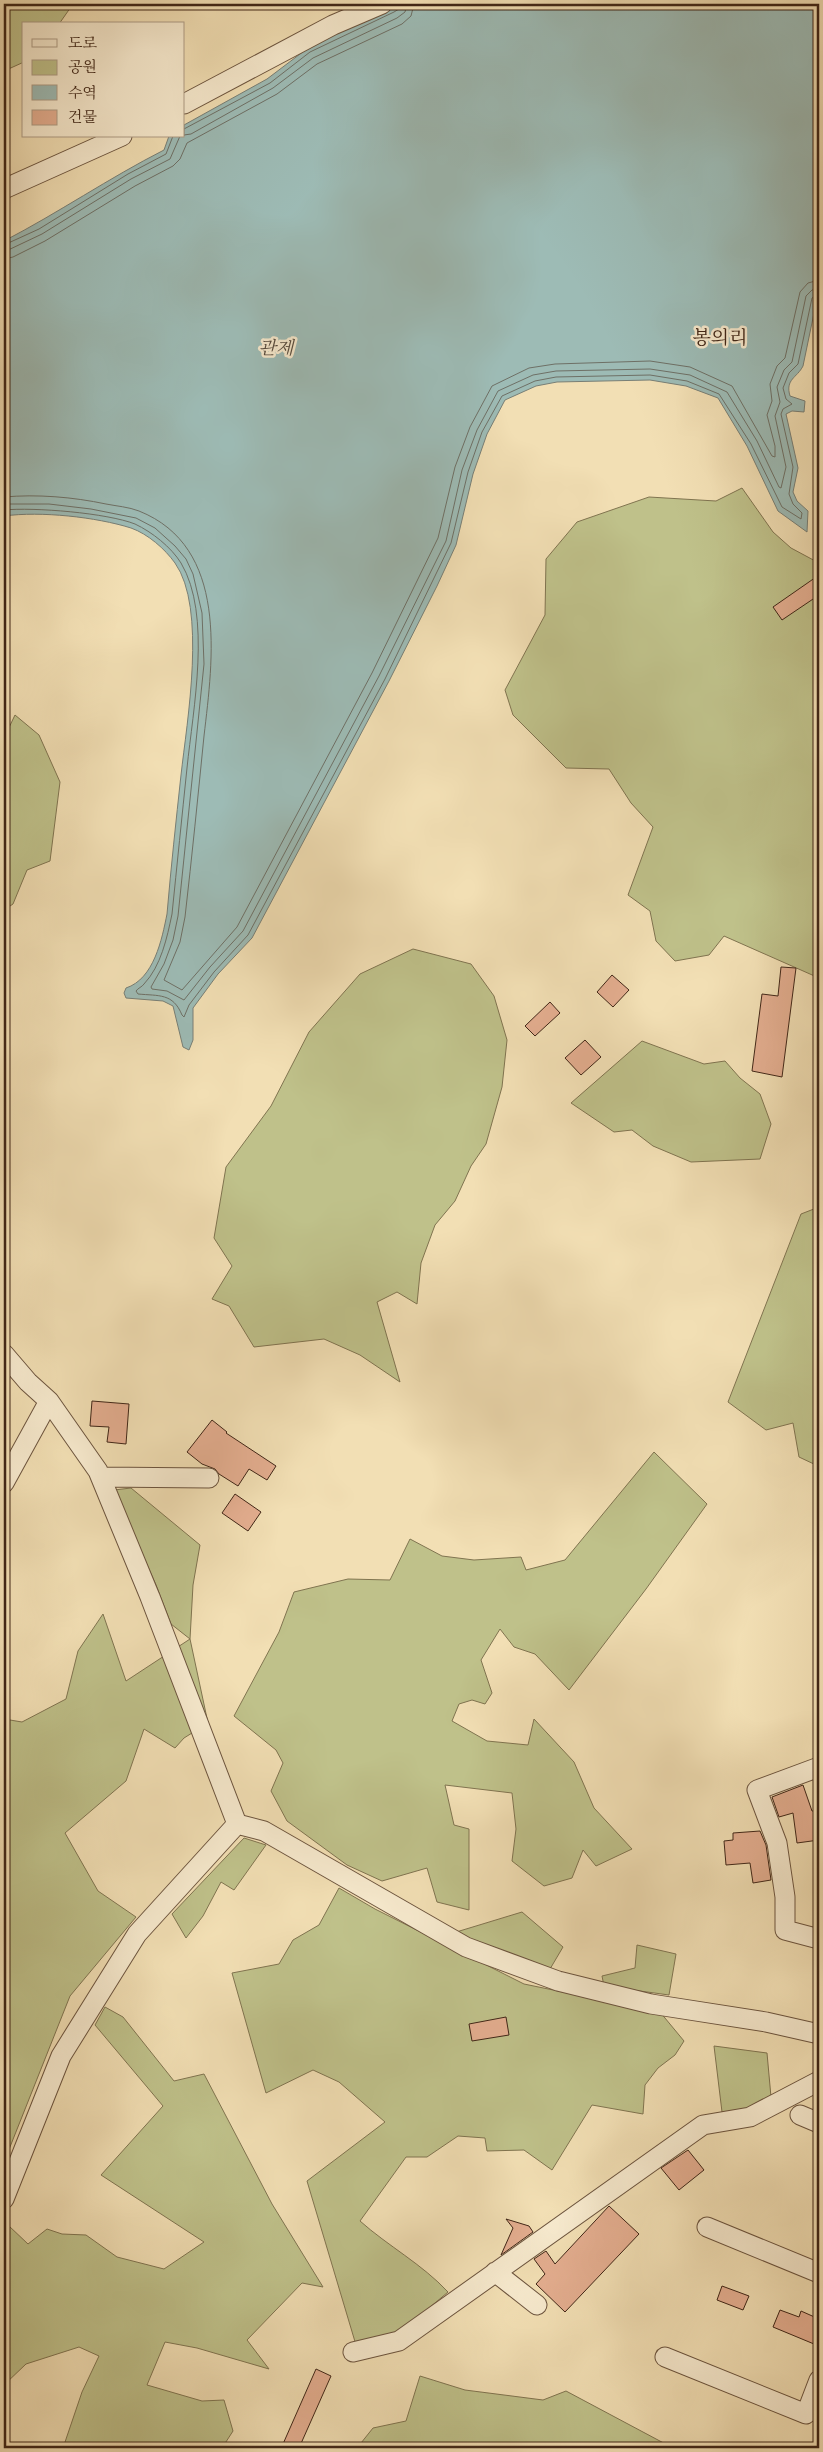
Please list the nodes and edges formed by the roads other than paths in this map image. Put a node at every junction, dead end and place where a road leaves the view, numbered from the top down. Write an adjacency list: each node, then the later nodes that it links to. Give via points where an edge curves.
1 (382, 4): 2 (street, via 333,25)
2 (185, 103)
3 (118, 138): 4 (street)
4 (4, 189)
5 (4, 1354): 6 (street)
6 (49, 1401): 7 (street); 9 (street)
7 (101, 1477): 8 (street); 11 (street)
8 (209, 1478)
9 (4, 1483)
10 (819, 1768): 12 (street, via 756,1790 777,1843 785,1930)
11 (237, 1824): 13 (street, via 264,1831 466,1947 558,1982 651,2004); 17 (street, via 137,1934 61,2056)
12 (819, 1939)
13 (819, 2034)
14 (819, 2081): 19 (street, via 750,2117 703,2125)
15 (800, 2115): 16 (street)
16 (819, 2123)
17 (4, 2199)
18 (707, 2227): 20 (street)
19 (495, 2272): 21 (street); 22 (street, via 399,2341)
20 (819, 2272)
21 (537, 2305)
22 (353, 2352)
23 (666, 2357): 24 (street, via 806,2414)
24 (819, 2380)

